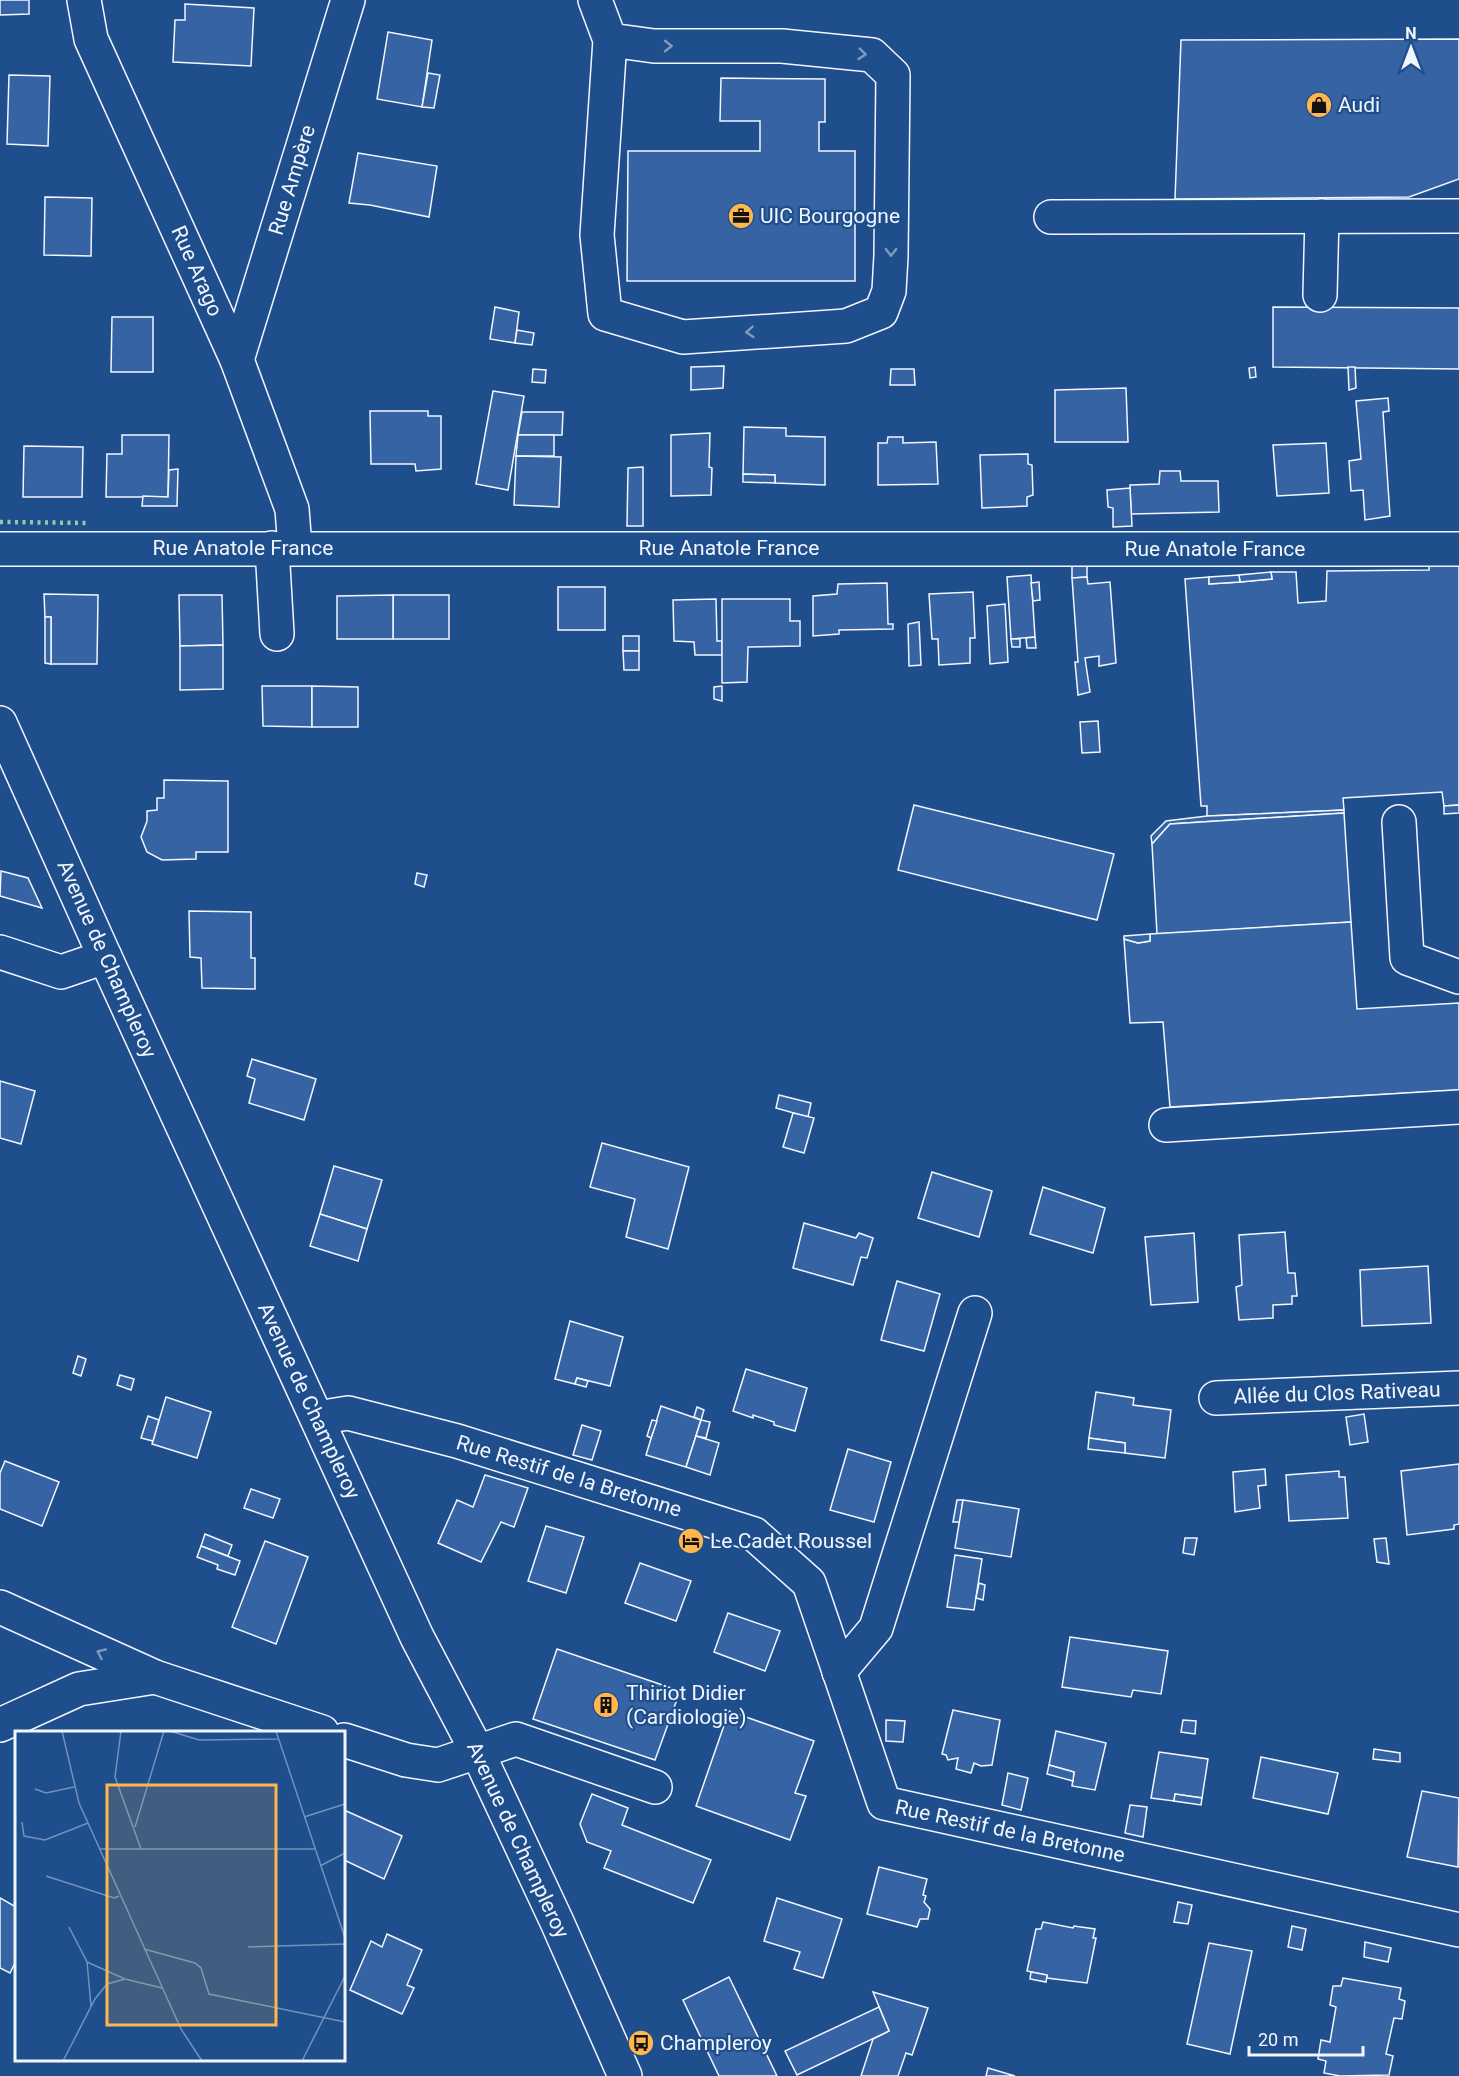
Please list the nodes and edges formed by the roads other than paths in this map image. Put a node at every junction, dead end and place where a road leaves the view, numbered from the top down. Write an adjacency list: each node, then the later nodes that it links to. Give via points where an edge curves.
1 (84, 0): 9 (street, Rue Arago, via 91,39)
2 (348, 0): 9 (street, Rue Ampère)
3 (595, 0): 4 (street)
4 (610, 40): 4 (street, one-way to 4, via 654,46 782,46 872,55 893,75 891,256 889,291 881,312 846,326 683,337 605,314 597,235)
5 (1322, 216): 6 (street); 7 (street); 8 (street)
6 (1459, 216)
7 (1051, 217)
8 (1320, 295)
9 (237, 360): 10 (street, Rue Arago, via 292,509)
10 (283, 548): 11 (street, Rue Anatole France); 12 (street, Rue Anatole France); 13 (street, Rue Arago)
11 (0, 549)
12 (1459, 549)
13 (277, 634)
14 (0, 723): 17 (street, Avenue de Champleroy)
15 (1399, 822): 18 (street, via 1407,958)
16 (0, 952): 17 (street, via 61,972)
17 (105, 957): 24 (street, Avenue de Champleroy)
18 (1459, 977)
19 (1459, 1107): 20 (street)
20 (1166, 1125)
21 (975, 1313): 26 (street, via 876,1628)
22 (1459, 1388): 23 (street, Allée du Clos Rativeau)
23 (1216, 1398)
24 (317, 1418): 26 (street, Rue Restif de la Bretonne, via 348,1413 457,1441 754,1534 809,1583); 31 (street, Avenue de Champleroy, via 417,1637)
25 (0, 1607): 27 (street, one-way to 25)
26 (839, 1672): 33 (street, Rue Restif de la Bretonne, via 884,1803)
27 (155, 1677): 28 (street, via 79,1689); 29 (street)
28 (0, 1725)
29 (311, 1731)
30 (345, 1740): 31 (street, via 406,1760 438,1765)
31 (478, 1753): 32 (street, via 516,1739); 34 (street, Avenue de Champleroy)
32 (655, 1787)
33 (1459, 1930)
34 (625, 2076)

